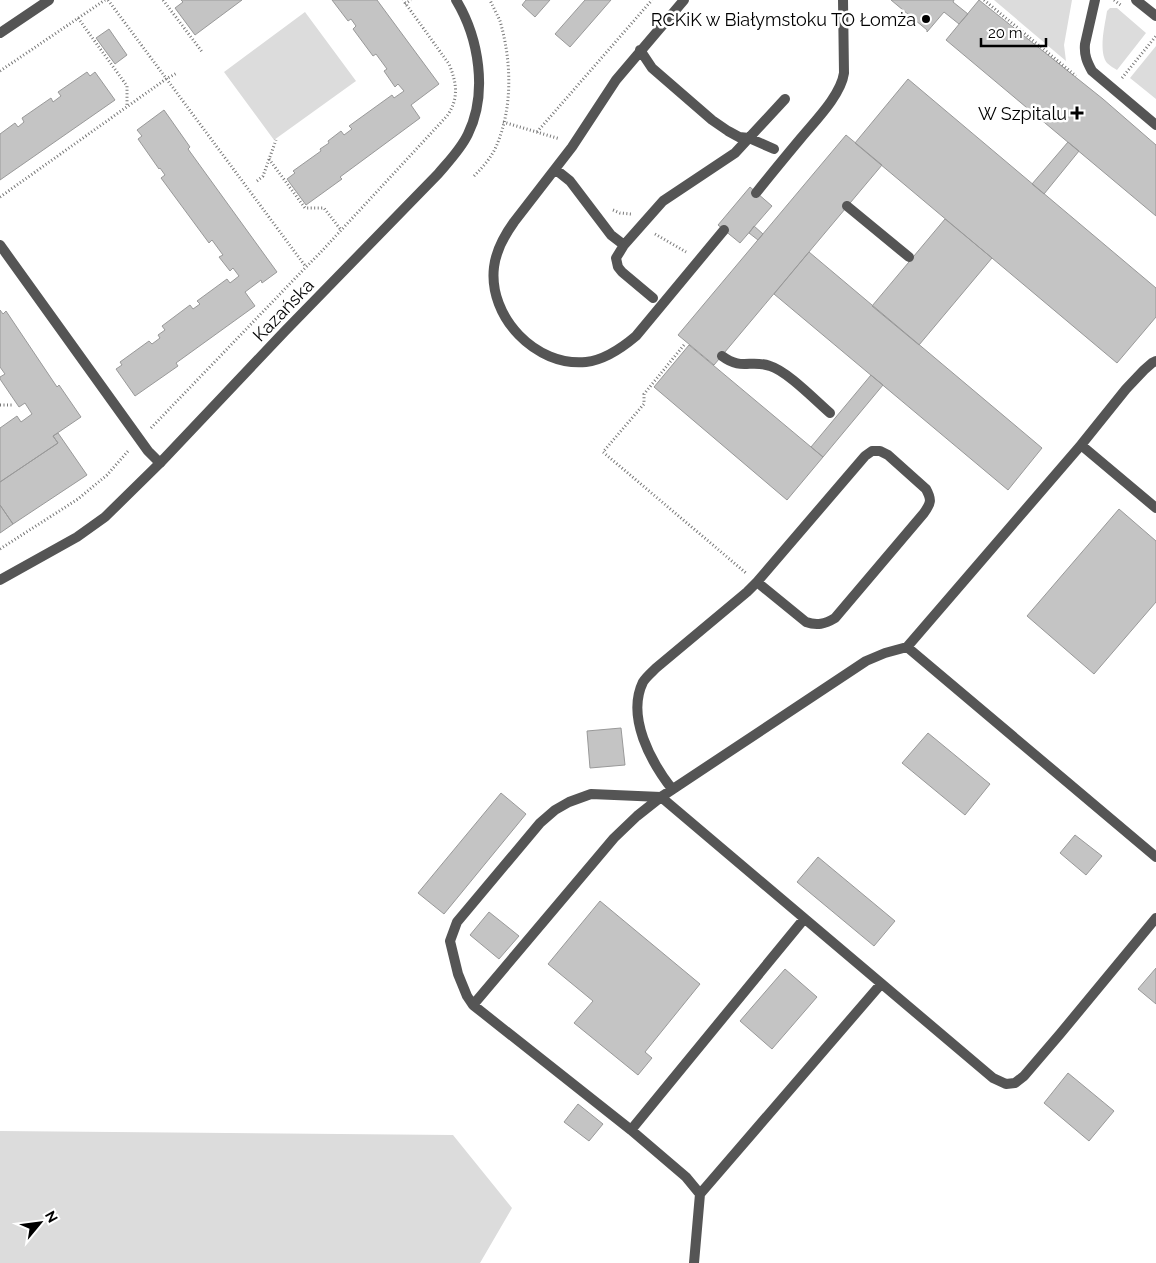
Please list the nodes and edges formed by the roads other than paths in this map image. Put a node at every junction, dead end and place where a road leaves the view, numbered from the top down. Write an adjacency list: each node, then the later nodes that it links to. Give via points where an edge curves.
1 (49, 0): 8 (street)
2 (456, 0): 26 (street, Kazańska, via 473,38 479,76 474,119 461,145 438,174)
3 (684, 0): 9 (street)
4 (843, 0): 15 (street, via 843,81 821,114)
5 (1095, 0): 11 (street, via 1085,44 1086,60 1092,71)
6 (1136, 0): 7 (street)
7 (1156, 16)
8 (0, 34)
9 (640, 50): 12 (street, via 652,68 712,120 739,137); 14 (street)
10 (785, 99): 12 (street)
11 (1156, 125)
12 (750, 138): 13 (street); 19 (street, via 735,153 663,201)
13 (774, 149)
14 (555, 169): 17 (street, via 506,234 500,244 494,270 495,294 504,316 519,336 549,356 587,362 626,344); 19 (street, via 570,181 611,235)
15 (756, 192)
16 (847, 206): 20 (street)
17 (724, 230)
18 (0, 245): 26 (street, via 148,451)
19 (624, 245): 21 (street, via 616,258 618,267)
20 (909, 257)
21 (653, 298)
22 (722, 356): 24 (street, via 741,365 760,363 783,372)
23 (1156, 361): 25 (street, via 1126,389)
24 (830, 413)
25 (1081, 445): 27 (street); 30 (street)
26 (160, 463): 28 (street, Kazańska, via 105,517)
27 (1156, 508)
28 (0, 580)
29 (757, 582): 29 (street, via 872,451 888,455 930,496 924,513 835,618 827,623 812,625 806,622); 31 (street, via 644,680 637,712 648,749)
30 (907, 647): 31 (street, via 866,661); 33 (street)
31 (672, 789): 32 (street)
32 (661, 797): 35 (street); 37 (street, via 614,838); 37 (street, via 591,794 568,802 540,822 457,922 450,941 458,974)
33 (1156, 858)
34 (1156, 918): 36 (street, via 1016,1083 1006,1084 993,1078)
35 (804, 919): 36 (street); 38 (street)
36 (881, 984): 39 (street)
37 (473, 1005): 38 (street)
38 (631, 1130): 39 (street, via 686,1177)
39 (700, 1194): 40 (street)
40 (694, 1263)

